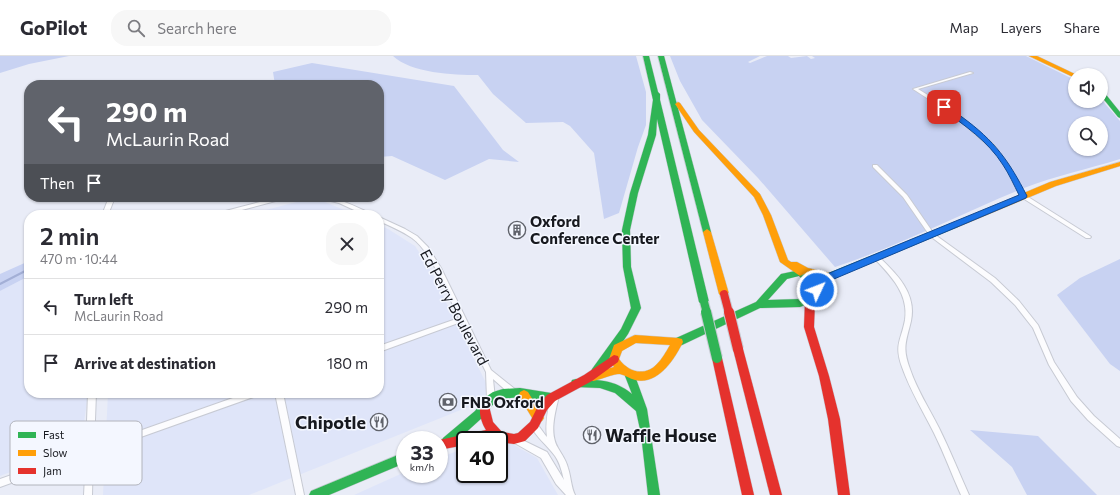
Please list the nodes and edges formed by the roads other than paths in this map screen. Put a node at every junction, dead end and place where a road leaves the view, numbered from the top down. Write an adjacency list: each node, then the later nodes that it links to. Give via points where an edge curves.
1 (646, 56): 7 (main road)
2 (661, 56): 6 (main road)
3 (1032, 56): 5 (main road)
4 (971, 73): 12 (street, via 915,89 955,114 980,134 1006,164)
5 (1068, 73)
6 (670, 90): 20 (main road, via 696,132 757,196); 67 (main road, bridge)
7 (657, 94): 27 (main road, via 652,135 634,193 626,230 627,267); 66 (main road, bridge)
8 (1108, 101): 9 (main road)
9 (1120, 116)
10 (1120, 164): 12 (main road, via 1053,184)
11 (875, 166): 18 (street, via 905,196)
12 (1024, 196): 18 (main road); 19 (street)
13 (266, 202): 15 (street)
14 (341, 202): 16 (street)
15 (235, 210)
16 (359, 210)
17 (384, 221): 28 (street, Ed Perry Boulevard, via 406,232 426,248)
18 (932, 235): 21 (main road); 55 (street, via 993,280 1017,303 1036,327 1051,363 1074,399)
19 (1088, 237)
20 (781, 254): 22 (main road, via 784,262); 23 (main road, via 806,271)
21 (877, 258): 23 (main road); 69 (street, via 895,276 910,306 901,339 902,357)
22 (804, 275): 23 (main road, via 821,279); 24 (main road, via 812,281); 26 (main road, via 784,276)
23 (831, 276): 24 (main road)
24 (817, 290): 25 (main road)
25 (810, 301): 26 (main road); 68 (main road, via 809,327 834,419)
26 (759, 304): 30 (main road)
27 (636, 308): 29 (main road, via 638,317); 35 (main road, via 625,331)
28 (463, 319): 31 (street); 34 (street, Ed Perry Boulevard)
29 (627, 342): 30 (main road, via 635,339); 32 (main road, via 615,352)
30 (678, 342): 36 (main road, via 658,370 644,376)
31 (384, 347)
32 (614, 359): 33 (main road); 35 (main road)
33 (620, 370): 36 (main road); 37 (main road)
34 (489, 372): 39 (street, Ed Perry Boulevard); 45 (street, Ed Perry Boulevard)
35 (596, 372): 37 (main road)
36 (630, 376): 47 (main road, via 637,388)
37 (588, 378): 38 (main road)
38 (576, 383): 41 (main road); 47 (main road, via 605,386 622,392)
39 (513, 392): 40 (main road); 45 (main road)
40 (524, 395): 41 (main road); 49 (main road)
41 (553, 396): 49 (main road); 56 (street, via 549,426)
42 (92, 398): 48 (street)
43 (242, 398): 51 (street)
44 (280, 398): 63 (street)
45 (491, 399): 46 (main road)
46 (485, 409): 50 (main road, via 488,424); 52 (main road)
47 (642, 409): 65 (main road)
48 (91, 421)
49 (536, 422): 54 (main road, via 527,433); 56 (street, via 539,436)
50 (494, 431)
51 (142, 434)
52 (448, 438)
53 (508, 438): 54 (main road)
54 (514, 439): 61 (street, via 544,455 558,481)
55 (1120, 444)
56 (554, 449): 61 (street, via 567,473)
57 (396, 461): 64 (main road)
58 (10, 480): 59 (street)
59 (0, 483)
60 (88, 485): 62 (street)
61 (570, 493)
62 (88, 495)
63 (300, 495)
64 (315, 495)
65 (654, 495)
66 (748, 495)
67 (776, 495)
68 (844, 495)
69 (965, 495)

